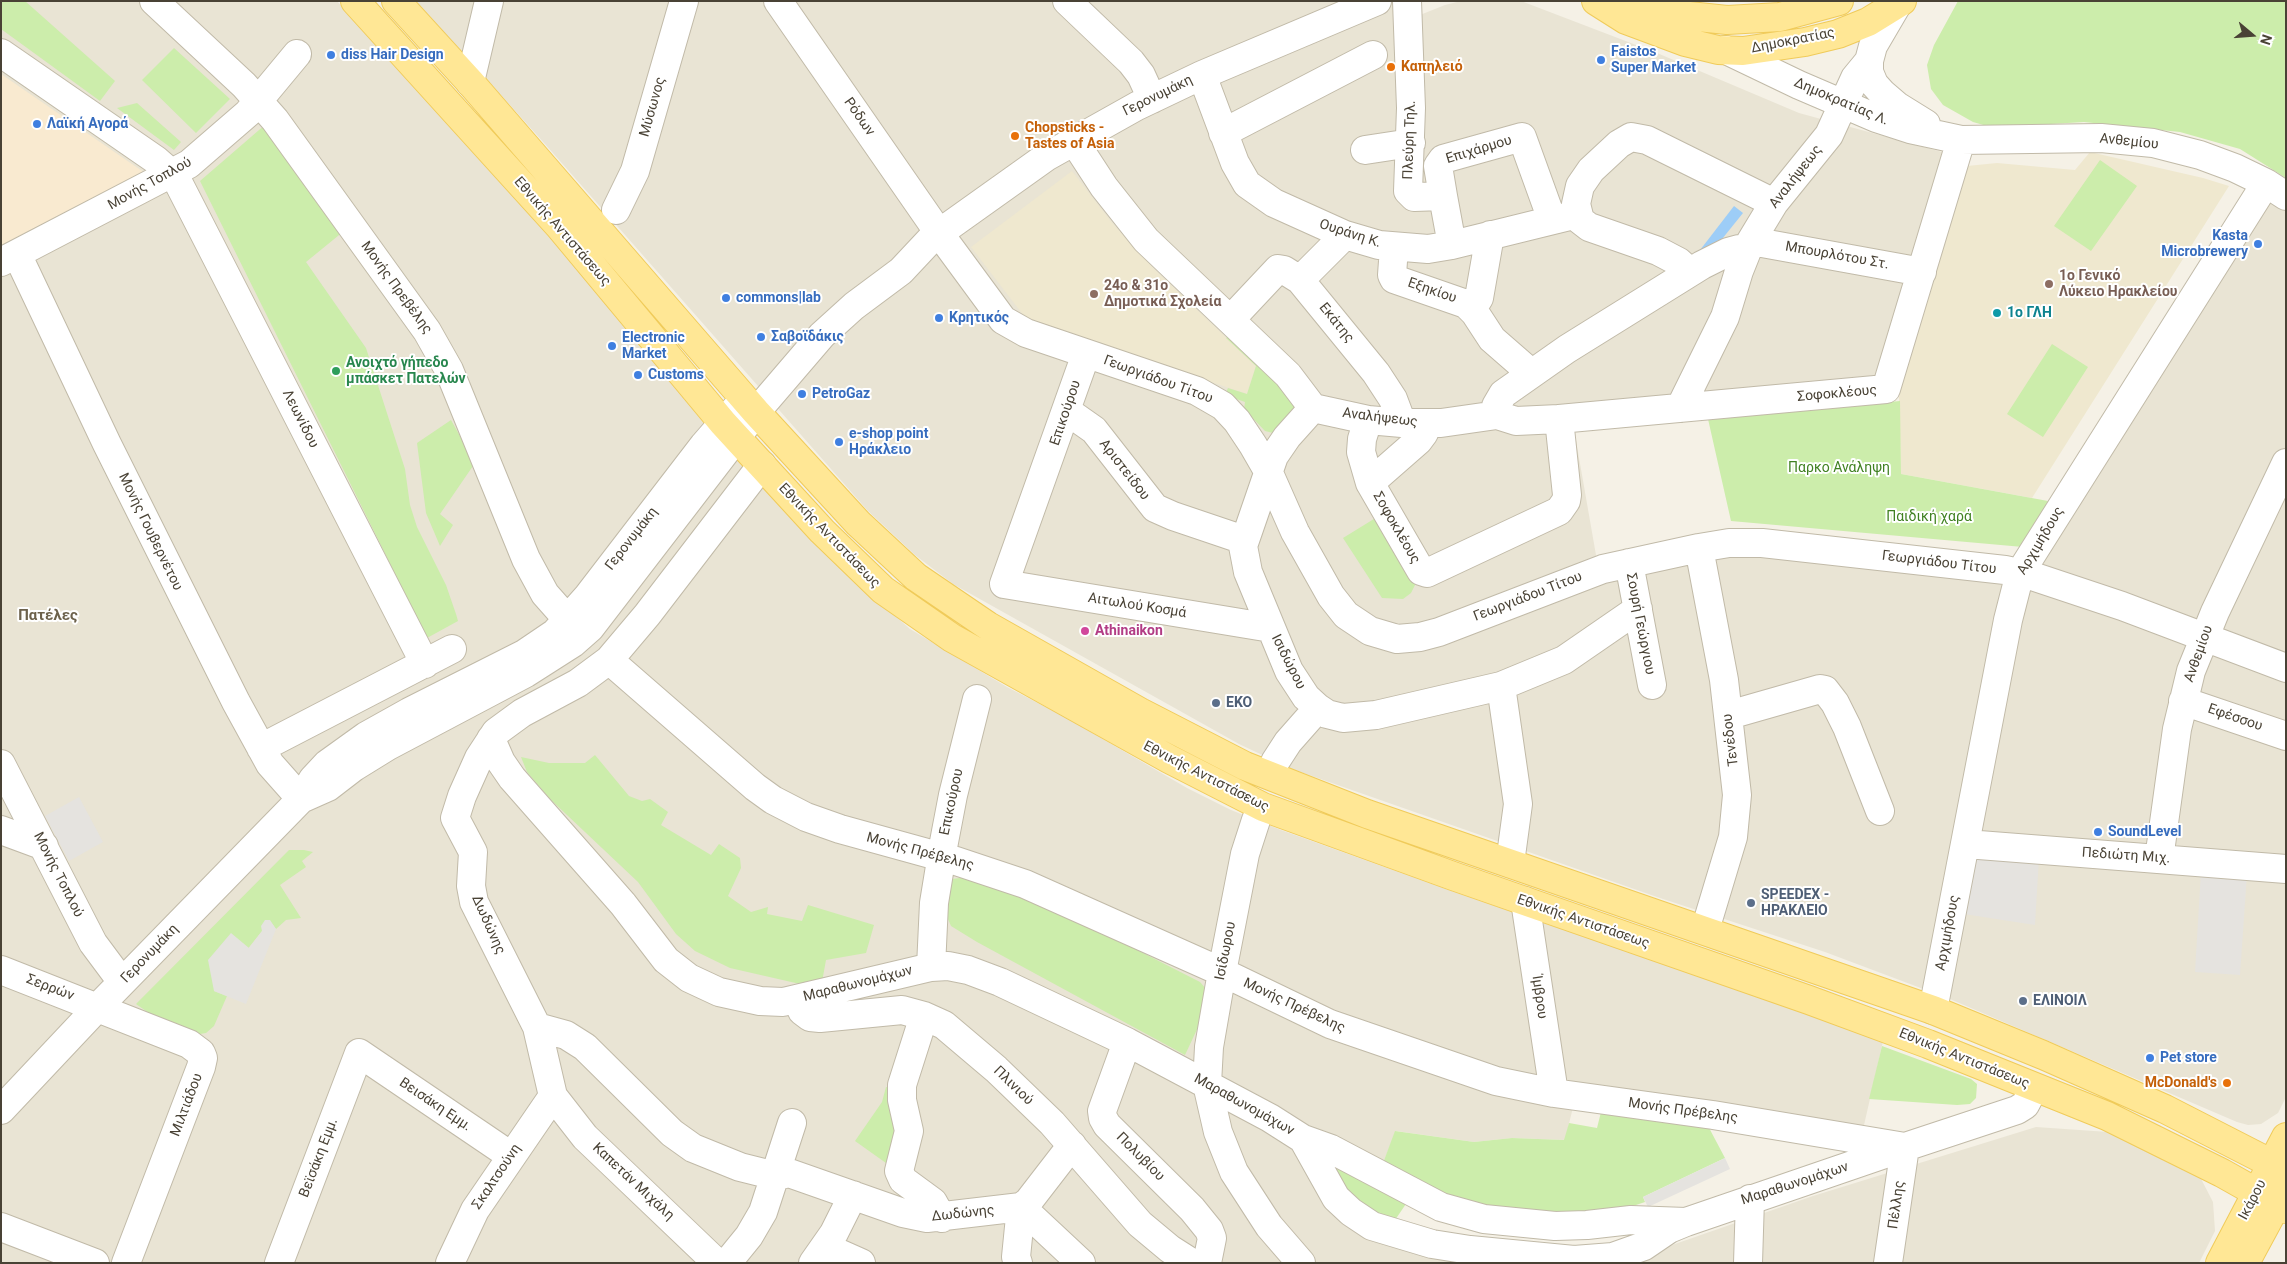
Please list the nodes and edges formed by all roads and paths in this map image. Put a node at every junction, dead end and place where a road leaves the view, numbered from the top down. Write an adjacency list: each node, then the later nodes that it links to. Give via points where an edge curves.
1 (154, 1): 22 (street, Μονής Πρεβέλης)
2 (355, 1): 58 (main road, Εθνικής Αντιστάσεως, via 559,226)
3 (396, 1): 20 (main road, Εθνικής Αντιστάσεως)
4 (489, 1): 20 (street)
5 (684, 1): 33 (street, Μύσωνος, via 634,171)
6 (778, 1): 38 (street, Ρόδων)
7 (1068, 1): 21 (street, via 1131,62)
8 (1377, 1): 19 (street, Γερονυμάκη)
9 (1407, 1): 27 (street, Πλεύρη Τηλ.)
10 (1596, 1): 14 (main road, Δημοκρατίας, via 1626,20 1652,30 1692,44)
11 (1637, 1): 12 (main road, Δημοκρατίας, via 1689,16 1727,20 1780,17)
12 (1839, 1)
13 (1899, 3): 14 (main road, Δημοκρατίας, via 1868,22 1824,38 1769,48); 18 (street, Αναλήψεως, via 1880,32)
14 (1726, 50): 23 (street, Δημοκρατίας Λ.)
15 (1, 53): 29 (street, Λεωνίδου)
16 (297, 54): 22 (street, Μονής Τοπλού)
17 (1373, 55): 24 (street)
18 (1870, 60): 23 (street, Αναλήψεως, via 1860,71); 25 (street, via 1871,78 1883,94 1909,114)
19 (1202, 75): 21 (street, Γερονυμάκη); 24 (street, Ουράνη Κ.)
20 (470, 82): 50 (main road, Εθνικής Αντιστάσεως)
21 (1152, 99): 26 (street, Γερονυμάκη)
22 (259, 101): 29 (street, Μονής Τοπλού, via 213,145); 69 (street, Μονής Πρεβέλης, via 435,344 456,385 529,565 545,594)
23 (1844, 104): 25 (street, Δημοκρατίας Λ., via 1894,124); 32 (street, Αναλήψεως, via 1821,145)
24 (1223, 133): 36 (street, Ουράνη Κ., via 1241,175 1253,189 1288,210)
25 (1956, 139): 30 (street, Ανθεμίου, via 2101,138 2139,141 2215,160); 44 (street, Σοφοκλέους)
26 (1074, 140): 38 (street, Γερονυμάκη); 47 (street, via 1104,187 1146,240)
27 (1411, 143): 28 (street); 31 (street, Πλεύρη Τηλ., via 1410,196)
28 (1365, 150)
29 (172, 174): 42 (street, Μονής Τοπλού); 74 (street, Λεωνίδου, via 186,195)
30 (2276, 190): 66 (street, Αρχιμήδους)
31 (1443, 196): 35 (street, Επιχάρμου, via 1438,166 1443,159 1522,137); 39 (street)
32 (1774, 202): 34 (street, via 1685,157 1634,137 1620,144 1586,177 1578,191); 40 (street, Αναλήψεως)
33 (616, 210)
34 (1578, 214): 35 (street, Ουράνη Κ.); 43 (street, via 1589,227 1658,251)
35 (1552, 220): 37 (street, Ουράνη Κ.)
36 (1345, 235): 41 (street, Ουράνη Κ.); 45 (street)
37 (1490, 235): 39 (street, Ουράνη Κ.); 46 (street, via 1480,298)
38 (935, 236): 48 (street, Γεωργιάδου Τίτου, via 1004,320 1026,333); 50 (street, Γερονυμάκη, via 901,272 831,326)
39 (1452, 245): 41 (street, Ουράνη Κ.)
40 (1749, 245): 43 (street); 44 (street, Μπουρλότου Στ.); 52 (street, Αναλήψεως, via 1725,316)
41 (1394, 247): 46 (street, Εξηκίου, via 1394,279)
42 (9, 258): 84 (street, Μονής Γουβερνέτου)
43 (1690, 272): 49 (street)
44 (1922, 272): 52 (street, Σοφοκλέους, via 1886,389)
45 (1300, 280): 47 (street, via 1278,269); 57 (street, Εκάτης)
46 (1472, 308): 49 (street, Εξηκίου, via 1492,339)
47 (1231, 319): 51 (street, via 1288,375)
48 (1086, 354): 53 (street, Επικούρου); 61 (street, Γεωργιάδου Τίτου, via 1197,391 1216,401 1245,432)
49 (1531, 373): 54 (street, via 1503,394 1496,406)
50 (751, 405): 58 (street, Γερονυμάκη); 95 (main road, Εθνικής Αντιστάσεως, via 822,485 886,550 928,586 988,626 1234,761 1367,814)
51 (1313, 408): 56 (street, Αναλήψεως); 61 (street, Ισιδώρου, via 1279,447)
52 (1680, 408): 55 (street, Σοφοκλέους)
53 (1067, 411): 63 (street, Αριστείδου, via 1094,430 1155,508); 67 (street, Επικούρου)
54 (1497, 415): 55 (street, Σοφοκλέους, via 1516,421); 57 (street, Αναλήψεως, via 1476,420)
55 (1559, 419): 62 (street, Σοφοκλέους, via 1567,495 1559,511 1427,573 1421,571)
56 (1368, 420): 57 (street, Αναλήψεως); 62 (street, Σοφοκλέους, via 1361,452)
57 (1414, 423): 62 (street, via 1424,433)
58 (730, 430): 60 (main road, Εθνικής Αντιστάσεως); 69 (street, Γερονυμάκη); 87 (street, Γερονυμάκη, via 590,628 574,643 526,673 388,746 328,787)
59 (2286, 464): 71 (street, Ανθεμίου)
60 (762, 465): 73 (street); 97 (main road, Εθνικής Αντιστάσεως, via 822,532 883,590 926,622 988,660 1169,760 1263,807)
61 (1268, 471): 63 (street, Ισιδώρου); 65 (street, Γεωργιάδου Τίτου, via 1295,532 1331,596 1362,628 1388,637 1409,638 1439,632 1581,577)
62 (1370, 483)
63 (1244, 540): 70 (street, Ισιδώρου, via 1245,562)
64 (1698, 548): 65 (street, Γεωργιάδου Τίτου); 66 (street, Γεωργιάδου Τίτου, via 1762,543); 81 (street, Τενέδου)
65 (1628, 563): 68 (street, Σουρή Γεώργιου)
66 (2020, 573): 71 (street, Γεωργιάδου Τίτου); 91 (street, Αρχιμήδους, via 2008,620)
67 (1004, 584): 70 (street, Αιτωλού Κοσμά)
68 (1638, 610): 76 (street, Σουρή Γεώργιου); 77 (street, Ισιδώρου, via 1564,660)
69 (568, 620): 87 (street, Γερονυμάκη, via 535,648 409,712 347,748 320,770)
70 (1271, 628): 80 (street, Ισιδώρου, via 1289,671 1306,697)
71 (2204, 637): 75 (street, Γεωργιάδου Τίτου); 79 (street, Ανθεμίου)
72 (452, 649): 74 (street)
73 (609, 660): 83 (street, via 578,683 513,719); 93 (street, Μονής Πρέβελης, via 736,772 773,800 824,824)
74 (425, 664): 84 (street)
75 (2286, 668)
76 (1652, 685)
77 (1501, 686): 80 (street, Ισιδώρου, via 1376,715 1343,718); 95 (street, via 1518,804)
78 (977, 699): 93 (street, Επικούρου)
79 (2183, 701): 82 (street, Εφέσσου); 94 (street, Ανθεμίου)
80 (1318, 708): 85 (street)
81 (1729, 715): 88 (street, via 1825,690 1847,727); 98 (street, Τενέδου, via 1736,782 1735,824)
82 (2286, 736)
83 (491, 739): 103 (street, Μαραθωνομάχων, via 512,778 623,904 666,960 699,984 728,996 771,1002); 107 (street, Δωδώνης, via 462,796 455,818 473,852 471,886 474,902)
84 (260, 748): 87 (street, Μονής Γουβερνέτου, via 279,776)
85 (1275, 762)
86 (1, 764): 92 (street, Μονής Τοπλού)
87 (301, 799): 102 (street, Γερονυμάκη)
88 (1880, 811)
89 (1256, 820): 101 (street, Ισίδωρου, via 1245,854)
90 (1, 830): 92 (street)
91 (1966, 844): 94 (street, Πεδιώτη Μιχ.); 105 (street, Αρχιμήδους)
92 (44, 846): 102 (street, Μονής Τοπλού, via 93,944)
93 (941, 857): 99 (street, Επικούρου); 101 (street, Μονής Πρέβελης, via 1025,884)
94 (2159, 859): 96 (street, Πεδιώτη Μιχ.)
95 (1510, 863): 98 (main road, Εθνικής Αντιστάσεως)
96 (2286, 869)
97 (1525, 901): 111 (main road, Εθνικής Αντιστάσεως, via 1858,1018); 112 (street, Ίμβρου)
98 (1705, 930): 105 (main road, Εθνικής Αντιστάσεως)
99 (931, 966): 103 (street, Μαραθωνομάχων); 108 (street, Μαραθωνομάχων, via 948,966 984,976)
100 (1, 970): 104 (street, Σερρών)
101 (1222, 972): 110 (street, Ισίδωρου, via 1209,1047); 112 (street, Μονής Πρέβελης, via 1352,1032 1496,1081)
102 (122, 982): 104 (street, Γερονυμάκη)
103 (798, 999): 106 (street, Πλινιού, via 805,1015 815,1018 894,1010)
104 (98, 1007): 114 (street, Γερονυμάκη); 134 (street, Μιλτιάδου, via 189,1044 203,1058)
105 (1933, 1010): 121 (main road, Εθνικής Αντιστάσεως, via 2164,1109)
106 (924, 1016): 118 (street, Πλινιού, via 944,1025 970,1046); 127 (street, via 902,1085 909,1136 899,1171 903,1180 933,1202)
107 (537, 1027): 113 (street, Δωδώνης); 122 (street, Δωδώνης, via 566,1035 585,1046 659,1122 693,1148 740,1167)
108 (1127, 1042): 110 (street, Μαραθωνομάχων); 141 (street, Πολυβίου, via 1102,1111 1103,1118 1209,1230 1212,1238)
109 (359, 1053): 120 (street, Βεισάκη Εμμ.); 135 (street, Βεϊσάκη Εμμ.)
110 (1207, 1084): 117 (street, Μαραθωνομάχων); 142 (street, Ισίδωρου, via 1218,1132 1234,1172 1270,1226)
111 (2034, 1088): 119 (street, Μονής Πρέβελης, via 2025,1105 2017,1110); 124 (main road, Εθνικής Αντιστάσεως, via 2107,1116)
112 (1554, 1094): 119 (street, Μονής Πρέβελης, via 1713,1115)
113 (553, 1096): 120 (street, Σκαλτσούνη); 131 (street, Καπετάν Μιχάλη, via 585,1137)
114 (1, 1110)
115 (792, 1123): 122 (street)
116 (2286, 1138): 121 (main road, Ικάρου)
117 (1303, 1139): 128 (street, Μαραθωνομάχων, via 1331,1150 1440,1207 1484,1219 1555,1226 1631,1220); 132 (street, Μαραθωνομάχων, via 1336,1198 1372,1226 1447,1247)
118 (1072, 1145): 126 (street, via 1028,1202); 140 (street, Πλινιού, via 1140,1224)
119 (1905, 1147): 125 (street, Μαραθωνομάχων); 144 (street, Πέλλης)
120 (511, 1156): 136 (street, Σκαλτσούνη, via 475,1210)
121 (2279, 1168): 124 (main road, Ικάρου)
122 (776, 1176): 123 (street, Δωδώνης, via 790,1173); 131 (street, via 757,1223)
123 (853, 1195): 127 (street, Δωδώνης, via 912,1216); 130 (street)
124 (2276, 1198): 145 (main road, Ικάρου); 146 (main road, Ικάρου)
125 (1750, 1199): 128 (street, Μαραθωνομάχων); 143 (street)
126 (1020, 1207): 127 (street, Δωδώνης); 138 (street); 139 (street)
127 (942, 1218)
128 (1686, 1222): 132 (street, Μαραθωνομάχων, via 1644,1246)
129 (1, 1227): 133 (street)
130 (819, 1255): 137 (street)
131 (727, 1259)
132 (1598, 1261)
133 (95, 1263)
134 (126, 1263)
135 (279, 1263)
136 (450, 1263)
137 (861, 1263)
138 (1018, 1263)
139 (1081, 1263)
140 (1192, 1263)
141 (1207, 1263)
142 (1301, 1263)
143 (1748, 1263)
144 (1888, 1263)
145 (2220, 1263)
146 (2245, 1263)

